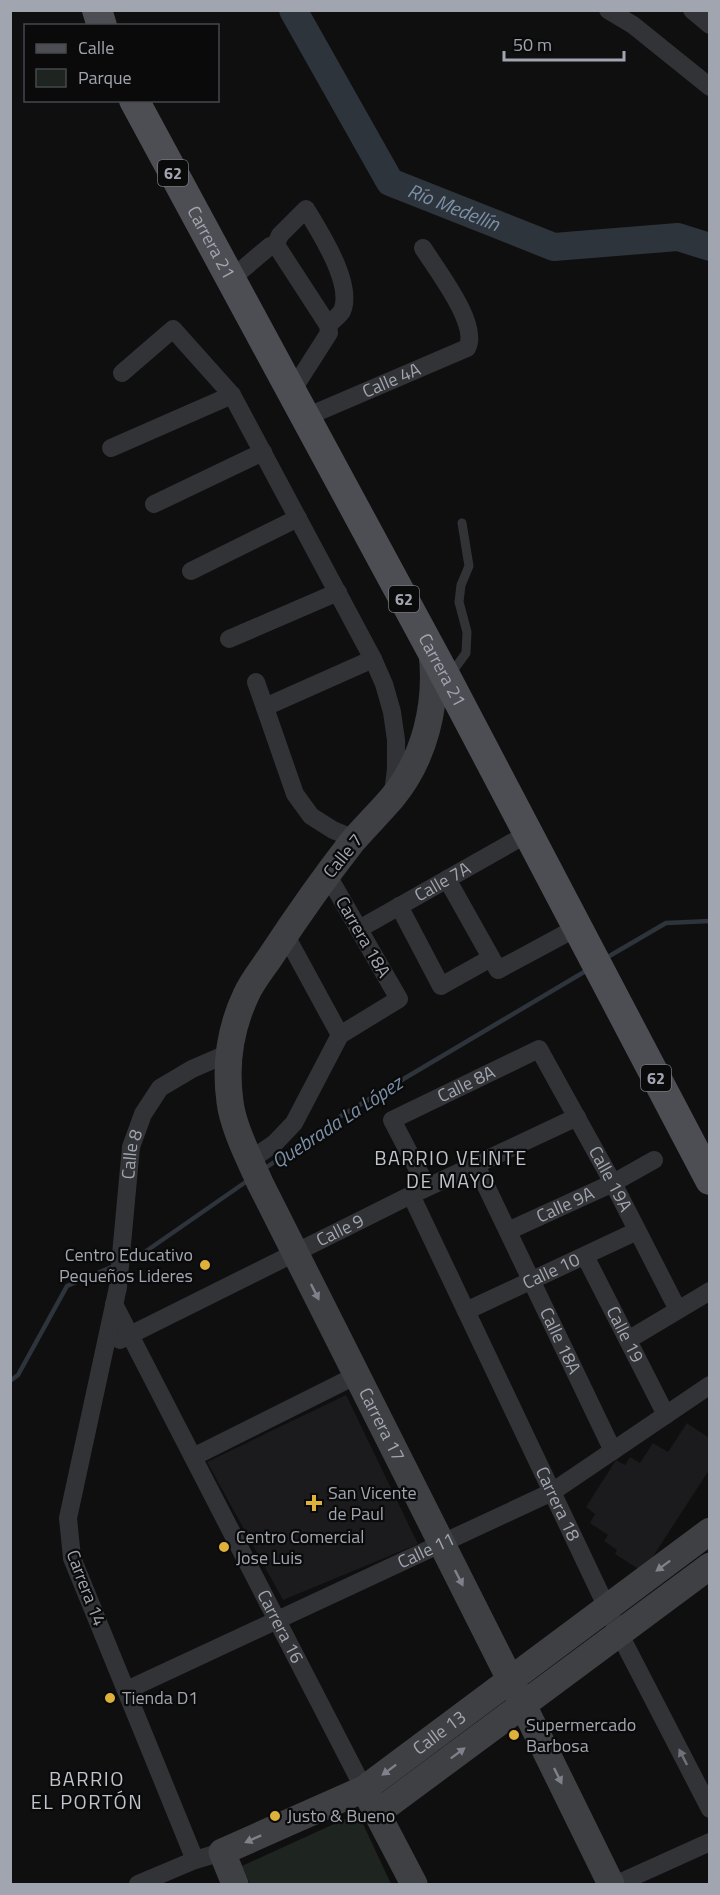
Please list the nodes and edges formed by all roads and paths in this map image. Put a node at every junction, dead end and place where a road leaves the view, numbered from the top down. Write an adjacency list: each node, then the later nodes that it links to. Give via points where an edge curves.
1 (608, 10): 4 (street, via 633,25)
2 (692, 10): 3 (street)
3 (710, 26)
4 (710, 87)
5 (135, 102): 8 (main road, Carrera 21 / 62)
6 (274, 246): 8 (street); 9 (street); 9 (street, via 306,208 336,260 342,286 341,312)
7 (423, 248): 13 (street, Calle 4A, via 462,309 470,338 467,348)
8 (231, 279): 11 (main road, Carrera 21 / 62)
9 (328, 325): 11 (street, via 329,333)
10 (122, 373): 12 (street, via 173,329)
11 (292, 391): 13 (main road, Carrera 21 / 62)
12 (232, 395): 14 (street); 15 (street)
13 (306, 417): 22 (main road, Carrera 21 / 62)
14 (111, 448)
15 (263, 452): 16 (street); 17 (street)
16 (154, 504)
17 (298, 518): 19 (street); 20 (street)
18 (462, 523): 24 (lane, via 469,566 459,602 467,632 466,653)
19 (191, 571)
20 (338, 592): 21 (street); 23 (street)
21 (230, 639)
22 (432, 653): 24 (main road, Carrera 21 / 62); 27 (street, Calle 7, via 433,699 428,728 417,757)
23 (373, 659): 26 (street); 27 (street, via 392,712 396,740)
24 (447, 679): 28 (main road, Carrera 21 / 62)
25 (256, 682): 26 (street)
26 (265, 707): 29 (street, via 295,794 311,816)
27 (392, 798): 29 (street, Calle 7)
28 (527, 834): 31 (street, Calle 7A); 33 (main road, Carrera 21 / 62)
29 (355, 839): 30 (street, Calle 7)
30 (327, 874): 34 (street, Carrera 18A); 35 (street, Calle 7)
31 (447, 879): 32 (street, Calle 7A); 36 (street)
32 (399, 906): 34 (street, Calle 7A); 36 (street, via 441,986)
33 (576, 928): 36 (street); 45 (main road, Carrera 21 / 62)
34 (359, 929): 37 (street, Carrera 18A, via 399,999)
35 (285, 934): 37 (street); 39 (street, Calle 7, via 246,995)
36 (495, 964)
37 (340, 1035): 44 (street, via 294,1123)
38 (539, 1049): 40 (street, Calle 19A); 41 (street, Calle 8A)
39 (229, 1053): 44 (street, Carrera 17, via 230,1105); 54 (street, Calle 8, via 160,1088 143,1114 130,1147)
40 (577, 1117): 43 (street, Calle 9); 46 (street, Calle 19A)
41 (392, 1120): 47 (street, Carrera 18)
42 (654, 1160): 46 (street, Calle 9A)
43 (476, 1165): 47 (street, Calle 9); 48 (street, Calle 18A)
44 (254, 1170): 50 (street, Carrera 17)
45 (710, 1180)
46 (613, 1183): 48 (street, Calle 9A); 49 (street, Calle 19A)
47 (419, 1191): 50 (street, Calle 9); 56 (street, Carrera 18)
48 (508, 1232): 52 (street, Calle 18A)
49 (637, 1232): 51 (street, Calle 10); 55 (street, Calle 19A)
50 (295, 1253): 57 (street, Calle 9); 60 (street, Carrera 17, one-way to 60)
51 (585, 1256): 52 (street, Calle 10); 58 (street, Calle 19)
52 (531, 1280): 56 (street, Calle 10); 63 (street, Calle 18A)
53 (710, 1291): 55 (street)
54 (116, 1295): 57 (street, Carrera 16); 59 (street, Carrera 14)
55 (678, 1310): 58 (street)
56 (466, 1311): 65 (street, Carrera 18)
57 (130, 1335): 59 (street, Calle 9); 64 (street, Carrera 16)
58 (628, 1340): 62 (street, Calle 19)
59 (105, 1348): 73 (street, Carrera 14, via 68,1518 69,1541 72,1558)
60 (357, 1375): 64 (street); 67 (street, Carrera 17)
61 (710, 1385): 62 (street, Calle 11)
62 (666, 1415): 63 (street, Calle 11)
63 (613, 1451): 65 (street, Calle 11)
64 (193, 1457): 70 (street, Carrera 16)
65 (552, 1492): 67 (street, Calle 11); 69 (street, Carrera 18)
66 (710, 1531): 69 (street, Calle 13, one-way to 69)
67 (442, 1544): 70 (street, Calle 11); 72 (street, Carrera 17, one-way to 72)
68 (710, 1566): 71 (street, Calle 13)
69 (607, 1608): 71 (street, Carrera 18); 72 (street, Calle 13)
70 (276, 1619): 73 (street, Calle 11); 75 (street, Carrera 16)
71 (619, 1633): 74 (street, Calle 13); 76 (street, Carrera 18, one-way to 71)
72 (510, 1680): 74 (street, Carrera 17); 75 (street, Calle 13, one-way to 75)
73 (127, 1690): 80 (street, Carrera 14)
74 (523, 1705): 77 (street, Calle 13, one-way to 74); 84 (street, Carrera 17, one-way to 84)
75 (364, 1789): 77 (street, Carrera 16); 79 (street, Calle 13, one-way to 79)
76 (710, 1809)
77 (377, 1813): 83 (street, Carrera 16)
78 (710, 1842): 85 (street)
79 (222, 1852): 80 (street, Calle 13); 82 (street)
80 (195, 1860): 81 (street, Calle 13)
81 (138, 1884)
82 (235, 1884)
83 (414, 1884)
84 (611, 1884)
85 (617, 1884)

